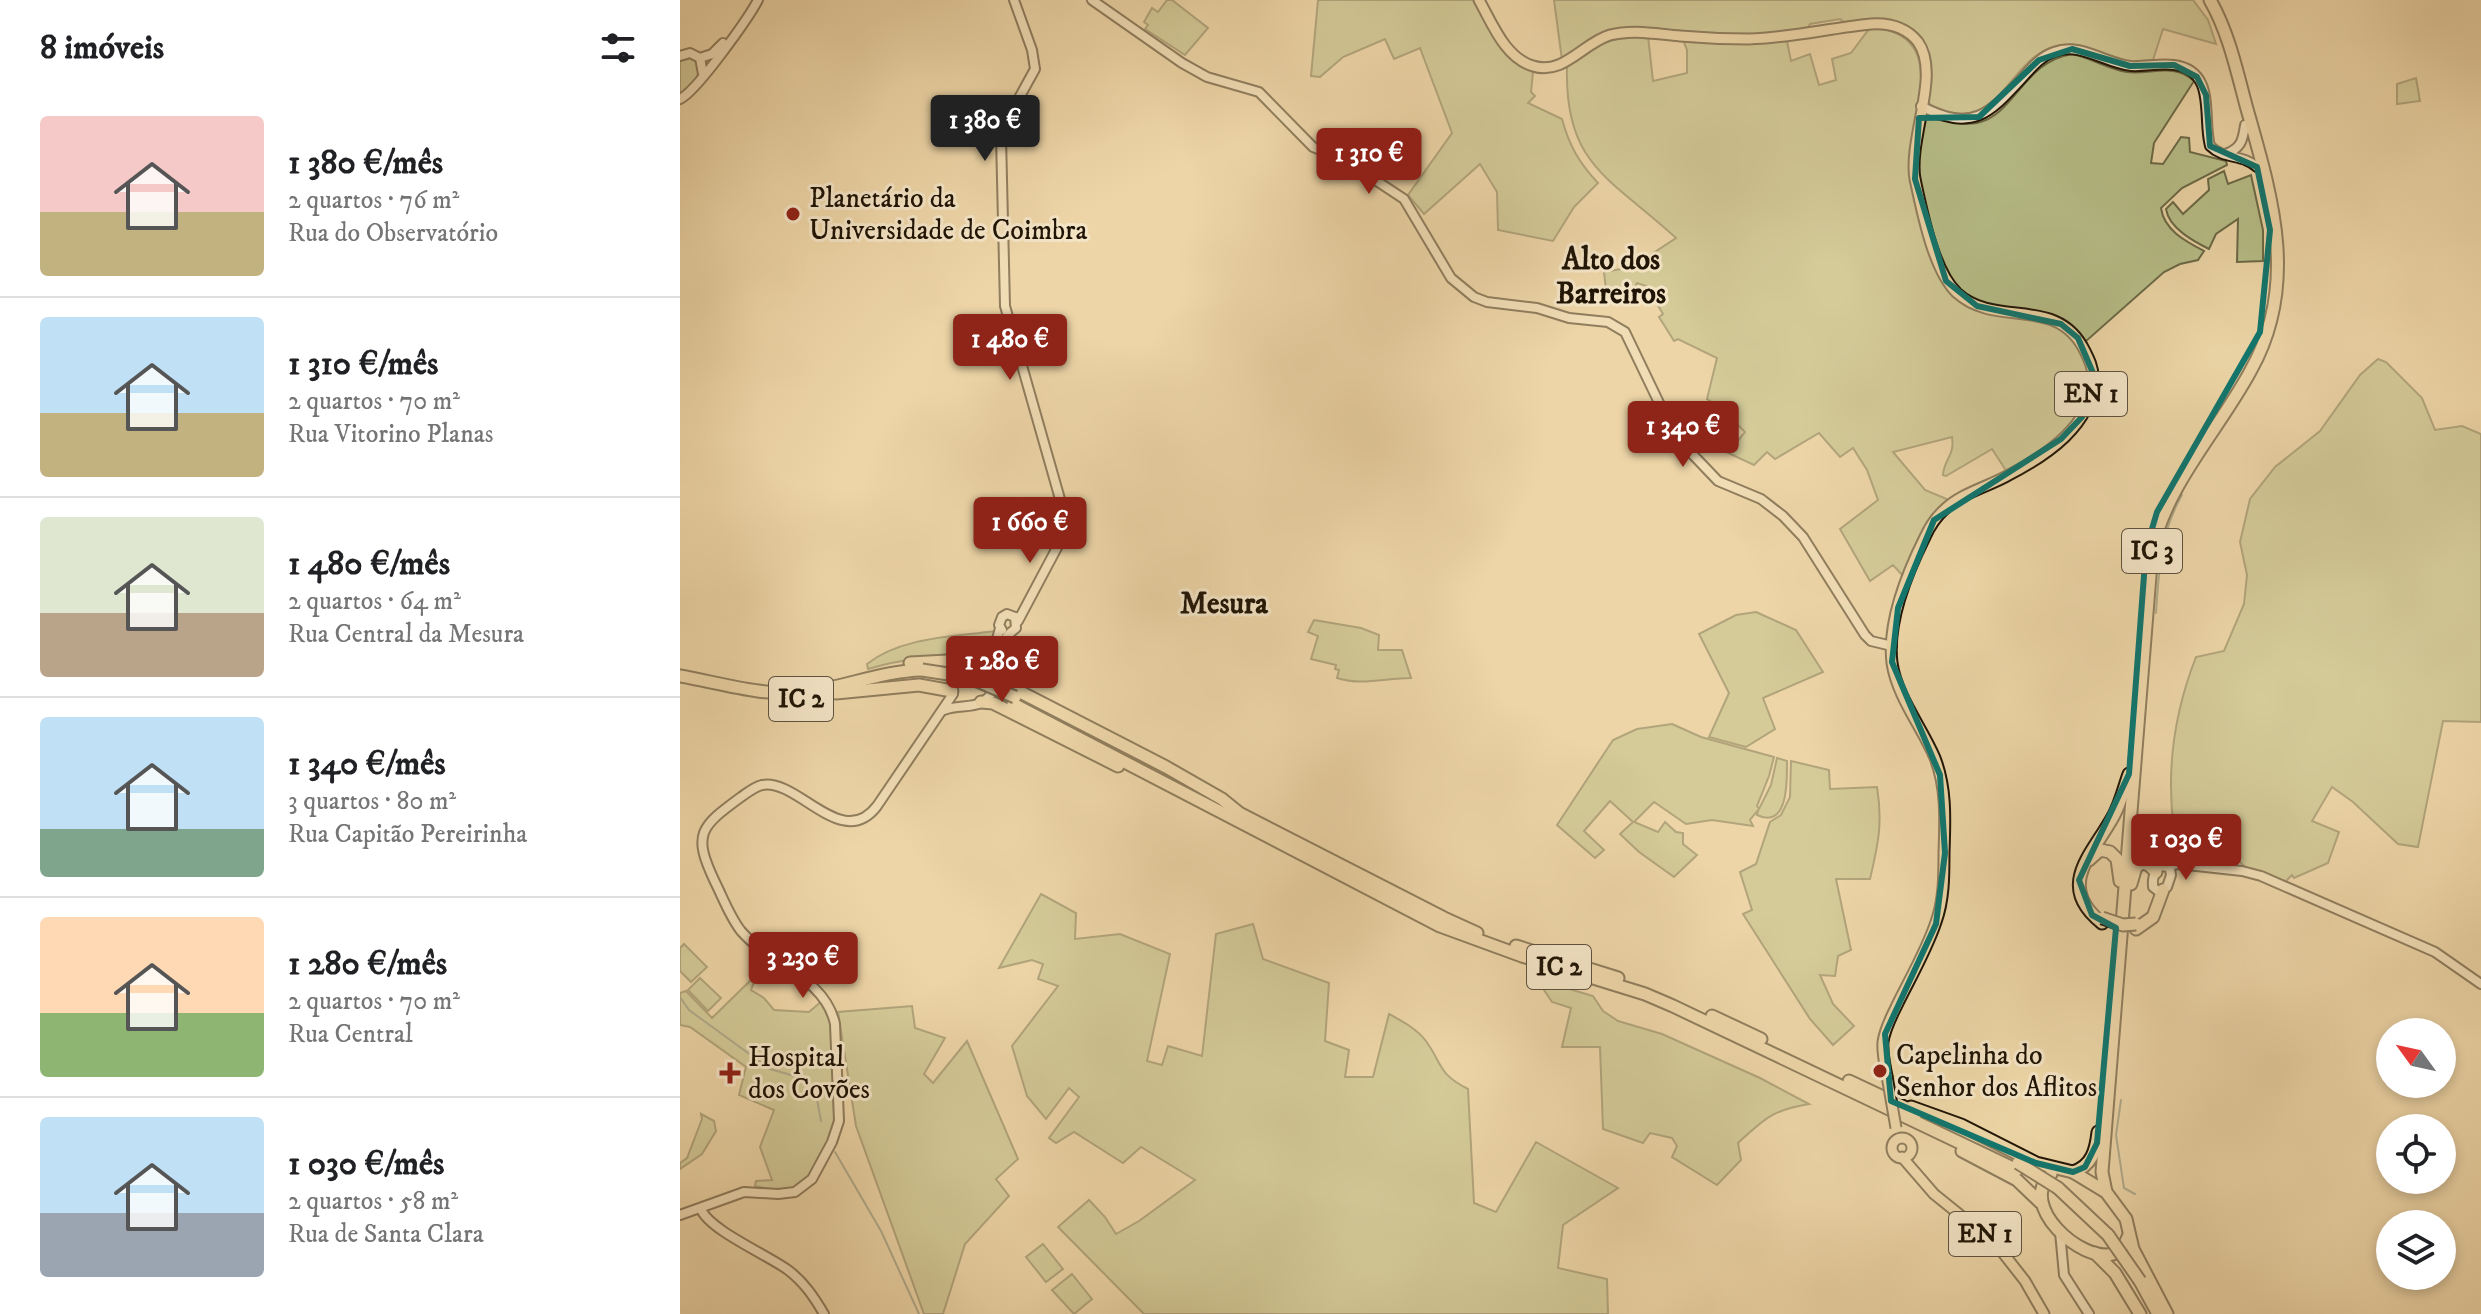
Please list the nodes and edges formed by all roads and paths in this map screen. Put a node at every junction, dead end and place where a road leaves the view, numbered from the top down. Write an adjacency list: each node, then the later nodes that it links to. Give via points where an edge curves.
1 (756, 0): 8 (street)
2 (1086, 0): 9 (street)
3 (1092, 0): 9 (street)
4 (1479, 0): 14 (main road, EN 1, via 1509,50 1537,68 1555,68 1586,45 1618,34 1749,39 1889,25 1905,31 1921,49 1926,69)
5 (2202, 0): 17 (highway, IC 3, via 2221,41)
6 (2210, 0): 41 (highway, IC 3, via 2240,53 2236,67 2274,211 2276,297 2252,368 2162,514 2156,533)
7 (1016, 2): 20 (street, via 1035,69 1001,137 1005,306 1066,520 1060,542)
8 (735, 30): 11 (street, via 712,54); 12 (street)
9 (1146, 39): 23 (street, via 1207,77 1259,92 1313,147 1345,160 1404,199 1451,278 1474,297 1608,322 1625,332 1675,436 1718,481 1761,499 1783,516 1803,537 1865,635)
10 (680, 56): 11 (street)
11 (700, 58): 12 (street)
12 (703, 74): 13 (street)
13 (680, 99)
14 (1921, 106): 15 (street); 16 (main road, EN 1)
15 (1936, 114): 16 (street); 18 (street, via 1979,117 2039,60 2072,49 2130,66 2174,65 2188,70 2206,95 2210,146)
16 (1919, 118): 23 (main road, EN 1, via 1915,179 1946,281 1977,306 2061,324 2078,338 2093,373 2082,417 2061,439 2007,476 1954,502 1934,520 1907,579)
17 (2245, 125): 18 (street, via 2242,143); 19 (highway, IC 3)
18 (2224, 154): 19 (street, via 2249,159)
19 (2257, 167): 38 (highway, IC 3, via 2270,230 2269,296 2247,365 2171,486 2150,530)
20 (1018, 617): 21 (street, via 1002,617); 22 (street)
21 (1000, 628): 22 (street); 24 (street, via 995,646)
22 (1010, 633): 26 (street, via 997,651)
23 (1892, 646): 49 (main road, EN 1, bridge, via 1896,675 1935,759 1945,806 1942,900 1885,1034 1883,1055)
24 (979, 657): 25 (street); 26 (street)
25 (966, 660): 30 (highway, via 889,666); 33 (street, via 955,672)
26 (996, 671): 35 (street, via 993,691); 40 (highway, via 1003,683 1166,767)
27 (922, 673): 30 (highway, IC 2); 32 (highway, IC 2); 34 (highway, IC 2)
28 (680, 676): 30 (highway, IC 2, via 790,693)
29 (680, 683): 32 (highway, IC 2, via 779,699)
30 (846, 683)
31 (938, 687): 32 (highway); 33 (highway); 37 (street)
32 (836, 693)
33 (952, 693): 36 (street); 37 (street)
34 (1014, 701): 39 (highway, IC 2); 40 (highway, IC 2)
35 (981, 702): 36 (street); 39 (highway, via 993,703)
36 (963, 705): 37 (street)
37 (945, 707): 54 (street, via 866,818 844,821 764,785 706,827 703,853 734,920 820,993 831,1009 839,1105 836,1133 803,1188 787,1194 744,1192)
38 (2129, 774): 43 (highway, IC 3); 46 (highway, via 2112,818 2080,872 2082,897 2092,915)
39 (1222, 812): 48 (highway, IC 2, via 1440,926 1645,994)
40 (1238, 812): 48 (highway, IC 2, via 1444,918 1495,940 1663,994)
41 (2132, 816): 42 (highway, via 2140,847); 45 (highway, IC 3)
42 (2165, 870): 44 (street); 44 (street, via 2153,883); 45 (highway, via 2138,865); 47 (street, via 2185,866 2261,876 2435,952)
43 (2120, 881): 46 (highway, via 2114,855 2106,850 2094,854 2084,885); 51 (highway, IC 3, via 2097,1143 2089,1162)
44 (2159, 890): 46 (highway, bridge, via 2151,912 2136,926)
45 (2123, 911): 52 (highway, IC 3, via 2102,1172)
46 (2102, 920)
47 (2481, 984)
48 (1897, 1108): 51 (highway, via 1940,1117 2036,1163); 53 (highway, via 2011,1176); 62 (highway, IC 2, via 2018,1166 2055,1191 2105,1238)
49 (1899, 1140): 50 (main road, EN 1, via 1912,1145); 50 (main road, EN 1, via 1893,1151)
50 (1906, 1156): 64 (main road, EN 1, via 1934,1194 1996,1244)
51 (2068, 1171): 52 (highway); 53 (highway, via 2043,1182)
52 (2106, 1192): 58 (highway, via 2126,1219)
53 (2040, 1202): 57 (highway)
54 (703, 1208): 55 (street); 56 (street)
55 (680, 1216): 56 (street)
56 (712, 1221): 63 (street, via 797,1277)
57 (2060, 1231): 59 (highway); 61 (street)
58 (2129, 1235): 60 (highway, via 2117,1252); 69 (highway)
59 (2081, 1246): 60 (highway); 61 (street, via 2066,1251)
60 (2094, 1253): 66 (highway, via 2115,1273)
61 (2062, 1265): 65 (street, via 2068,1285)
62 (2137, 1283): 67 (highway, IC 2); 68 (highway, IC 2)
63 (824, 1314)
64 (2044, 1314)
65 (2089, 1314)
66 (2140, 1314)
67 (2150, 1314)
68 (2158, 1314)
69 (2167, 1314)

